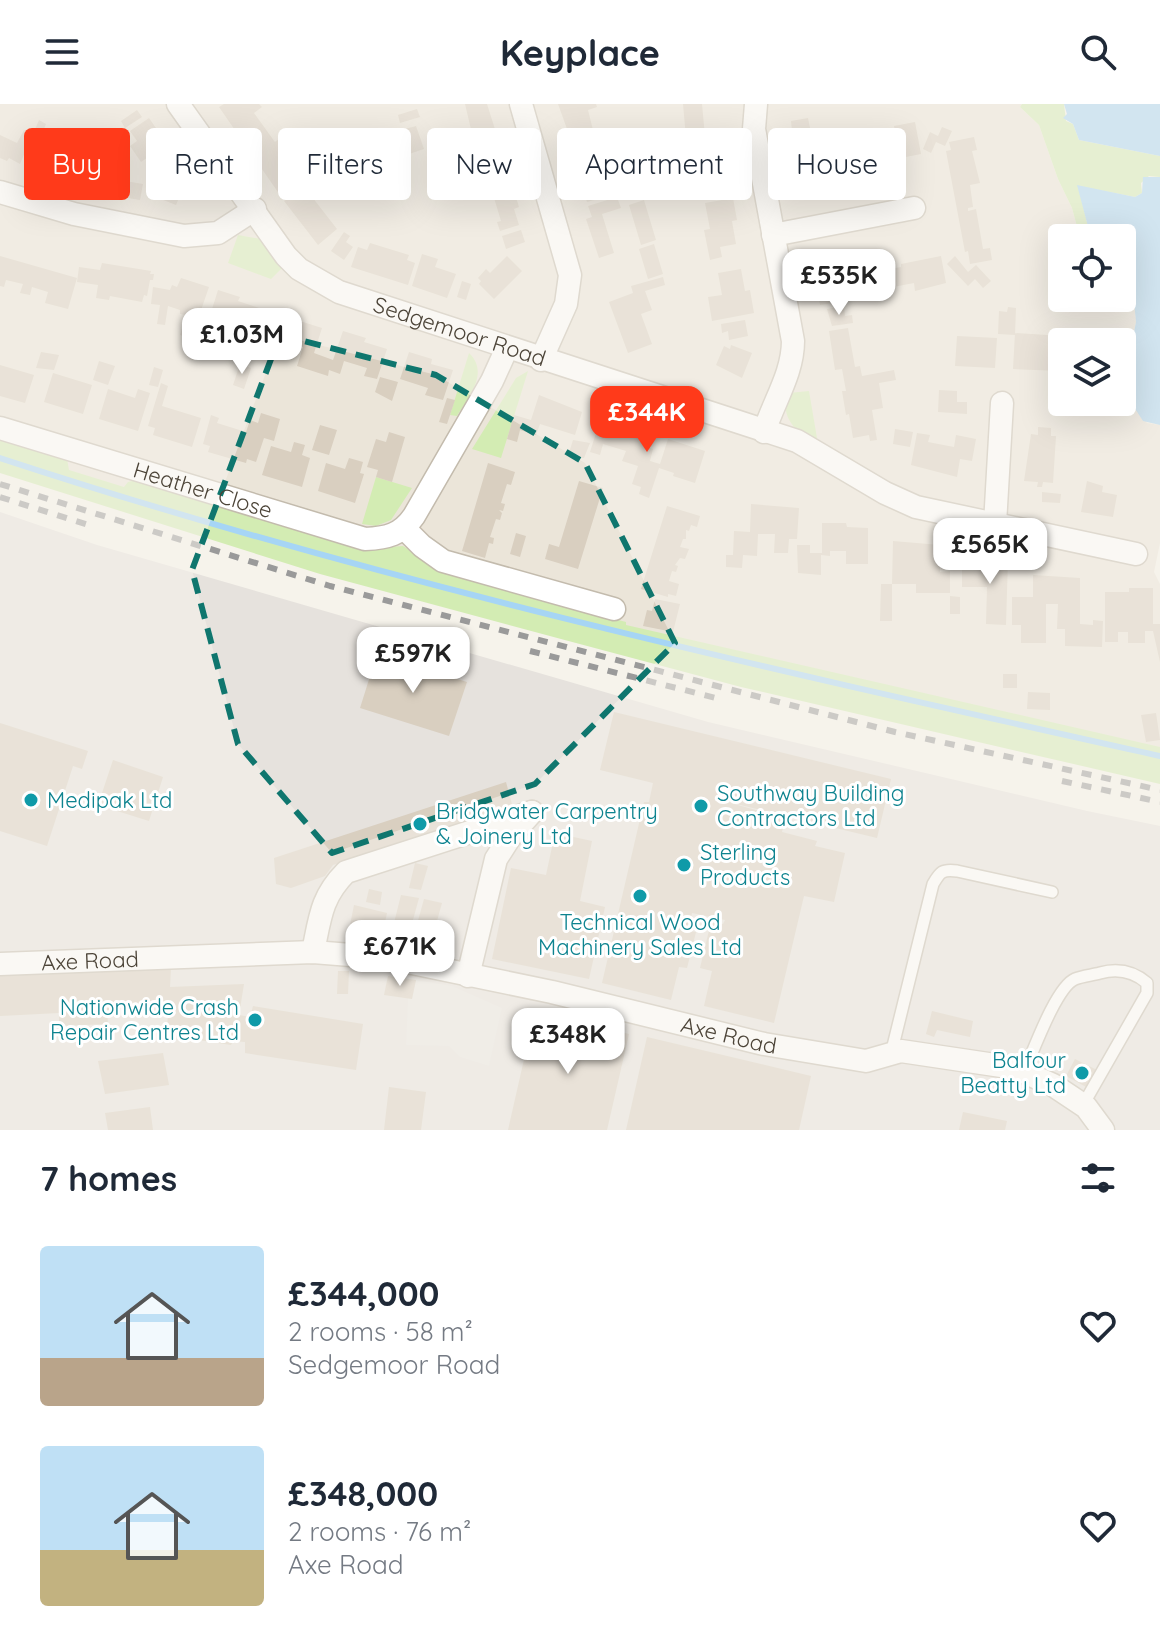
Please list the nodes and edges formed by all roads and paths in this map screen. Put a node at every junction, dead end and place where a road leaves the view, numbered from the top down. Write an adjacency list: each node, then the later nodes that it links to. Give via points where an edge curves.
1 (178, 104): 6 (street, Sedgemoor Road)
2 (521, 104): 9 (street, via 570,275 566,304)
3 (756, 104): 7 (street, via 754,129)
4 (0, 192): 6 (street, via 74,214 184,236 218,233)
5 (914, 205): 7 (street)
6 (255, 209): 8 (street, Sedgemoor Road, via 286,256 320,283)
7 (773, 235): 12 (street, via 793,357)
8 (507, 348): 9 (street, Sedgemoor Road); 14 (street)
9 (541, 360): 12 (street, Sedgemoor Road)
10 (1002, 403): 13 (street)
11 (0, 428): 14 (street, Heather Close, via 365,539)
12 (764, 432): 13 (street, Sedgemoor Road, via 811,448 916,507)
13 (995, 524): 15 (street, Sedgemoor Road)
14 (405, 529): 16 (street, via 443,561)
15 (1136, 554)
16 (614, 609)
17 (1052, 892): 21 (lane, via 957,871 939,873)
18 (313, 952): 19 (street, Axe Road); 20 (street, Axe Road, via 388,958); 20 (street, via 323,901 346,872 532,812 496,859)
19 (0, 964)
20 (468, 976): 21 (street, Axe Road, via 764,1044 866,1061)
21 (891, 1054): 22 (street, Axe Road, via 901,1051)
22 (1024, 1072): 23 (street, Axe Road); 23 (lane, via 1064,989 1075,979 1126,970 1141,978 1147,993)
23 (1083, 1105): 24 (street, Axe Road)
24 (1103, 1130)

